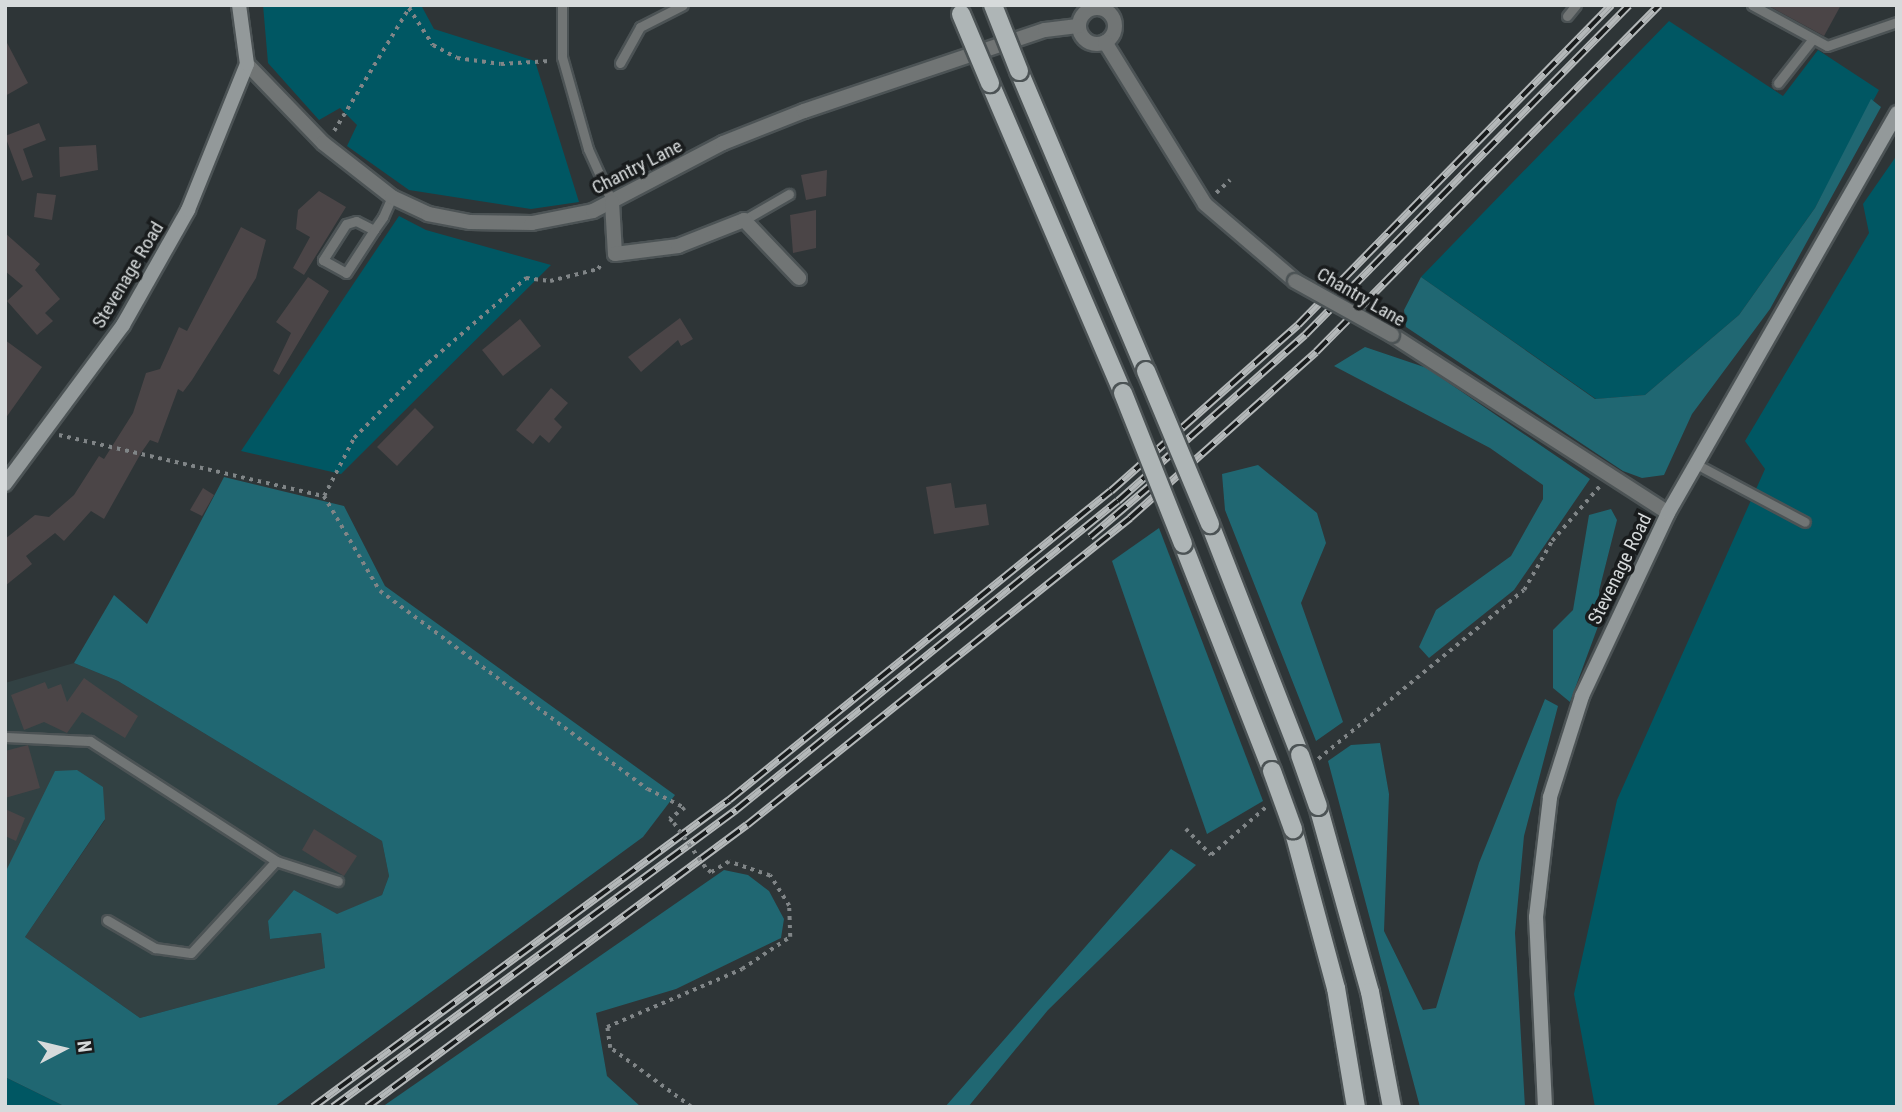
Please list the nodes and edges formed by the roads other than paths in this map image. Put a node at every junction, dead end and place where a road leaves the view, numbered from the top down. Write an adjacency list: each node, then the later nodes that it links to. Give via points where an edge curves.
1 (239, 5): 15 (street)
2 (562, 5): 20 (lane, via 562,57 588,149)
3 (683, 5): 14 (lane, via 640,27)
4 (993, 5): 34 (main road, bridge, via 1306,760 1370,992)
5 (1576, 5): 9 (lane)
6 (1752, 5): 12 (lane)
7 (1107, 7): 11 (street, via 1088,10); 13 (street, via 1115,23)
8 (959, 10): 33 (main road, bridge, via 1123,393 1272,771 1336,988)
9 (1567, 16)
10 (1897, 22): 12 (lane, via 1838,46)
11 (1078, 26): 13 (street, via 1087,41); 20 (street, Chantry Lane, via 1045,30 804,111 723,143)
12 (1812, 40): 16 (lane)
13 (1105, 42): 26 (street, Chantry Lane, bridge, via 1205,204 1295,281 1392,335)
14 (620, 63)
15 (247, 64): 19 (street, Chantry Lane, via 323,144); 25 (street, Stevenage Road, via 219,144 151,280 47,432)
16 (1778, 83)
17 (1897, 113): 24 (street, Stevenage Road)
18 (789, 194): 21 (lane)
19 (392, 197): 20 (street, Chantry Lane, via 428,214 470,222 533,223); 22 (lane)
20 (612, 202): 21 (street, via 615,254 678,246)
21 (744, 220): 23 (street)
22 (374, 230): 22 (lane, via 346,273 323,260 345,224 356,221)
23 (799, 278)
24 (1696, 464): 26 (street, Stevenage Road); 27 (lane)
25 (5, 484)
26 (1668, 513): 32 (street, Stevenage Road, via 1581,696 1550,797 1536,917)
27 (1805, 522)
28 (5, 737): 29 (lane, via 90,741)
29 (276, 861): 30 (lane); 31 (lane, via 191,953 155,948)
30 (338, 881)
31 (107, 920)
32 (1547, 1090): 35 (street, Stevenage Road); 36 (street, Stevenage Road)
33 (1356, 1107)
34 (1392, 1107)
35 (1545, 1107)
36 (1553, 1107)

